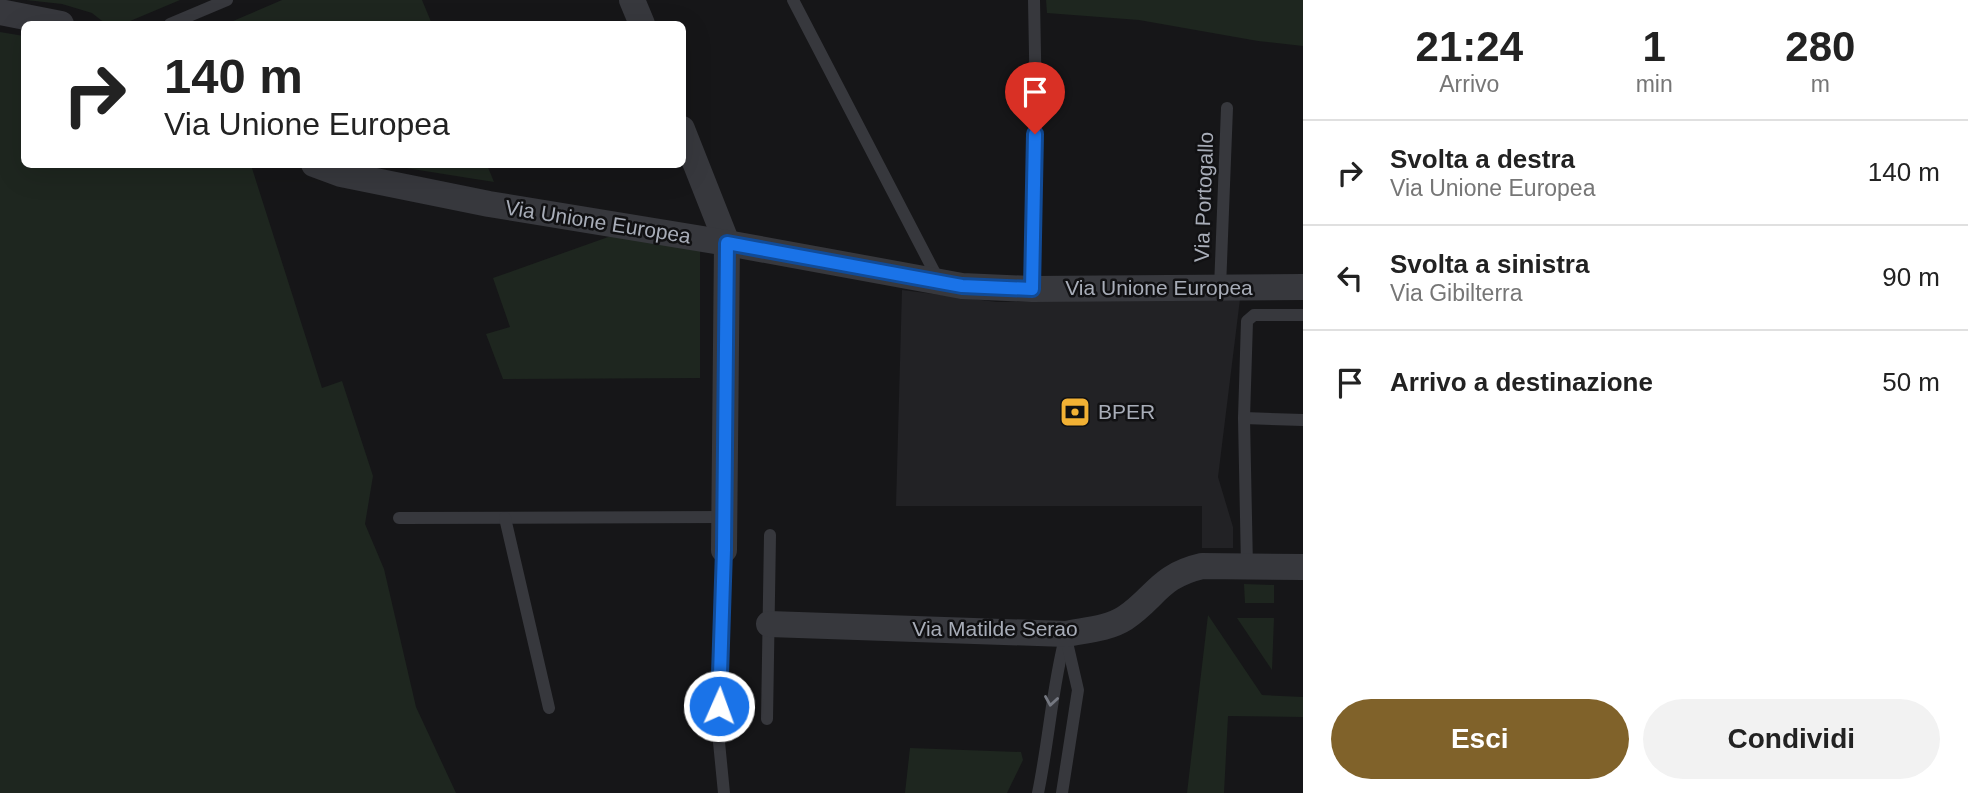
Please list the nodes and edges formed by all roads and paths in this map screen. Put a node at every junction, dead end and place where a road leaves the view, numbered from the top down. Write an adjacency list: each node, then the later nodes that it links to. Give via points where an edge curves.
1 (227, 0): 7 (lane)
2 (632, 0): 8 (street)
3 (793, 0): 13 (lane)
4 (1034, 0): 16 (lane)
5 (0, 12): 6 (street)
6 (46, 21)
7 (177, 21)
8 (641, 21)
9 (1227, 108): 15 (lane, Via Portogallo)
10 (686, 139): 12 (street)
11 (325, 168): 12 (street, Via Unione Europea, via 489,204)
12 (727, 243): 13 (street, Via Unione Europea); 20 (street)
13 (940, 283): 16 (street, Via Unione Europea)
14 (1303, 287): 15 (street, Via Unione Europea)
15 (1220, 288): 16 (street, Via Unione Europea)
16 (1032, 289)
17 (1303, 315): 18 (lane, via 1250,317 1245,338)
18 (1244, 418): 19 (lane); 25 (lane)
19 (1303, 420)
20 (724, 517): 22 (lane); 24 (street)
21 (399, 518): 22 (lane)
22 (505, 518): 29 (lane)
23 (770, 535): 27 (lane)
24 (724, 550): 31 (lane, via 718,732)
25 (1247, 567): 26 (street); 28 (street, Via Matilde Serao, via 1187,570 1160,585 1114,623)
26 (1303, 567)
27 (769, 624): 28 (street, Via Matilde Serao); 30 (lane)
28 (1066, 634): 32 (lane, one-way to 32); 33 (lane, via 1078,690)
29 (549, 708)
30 (767, 719)
31 (724, 793)
32 (1038, 793)
33 (1062, 793)

